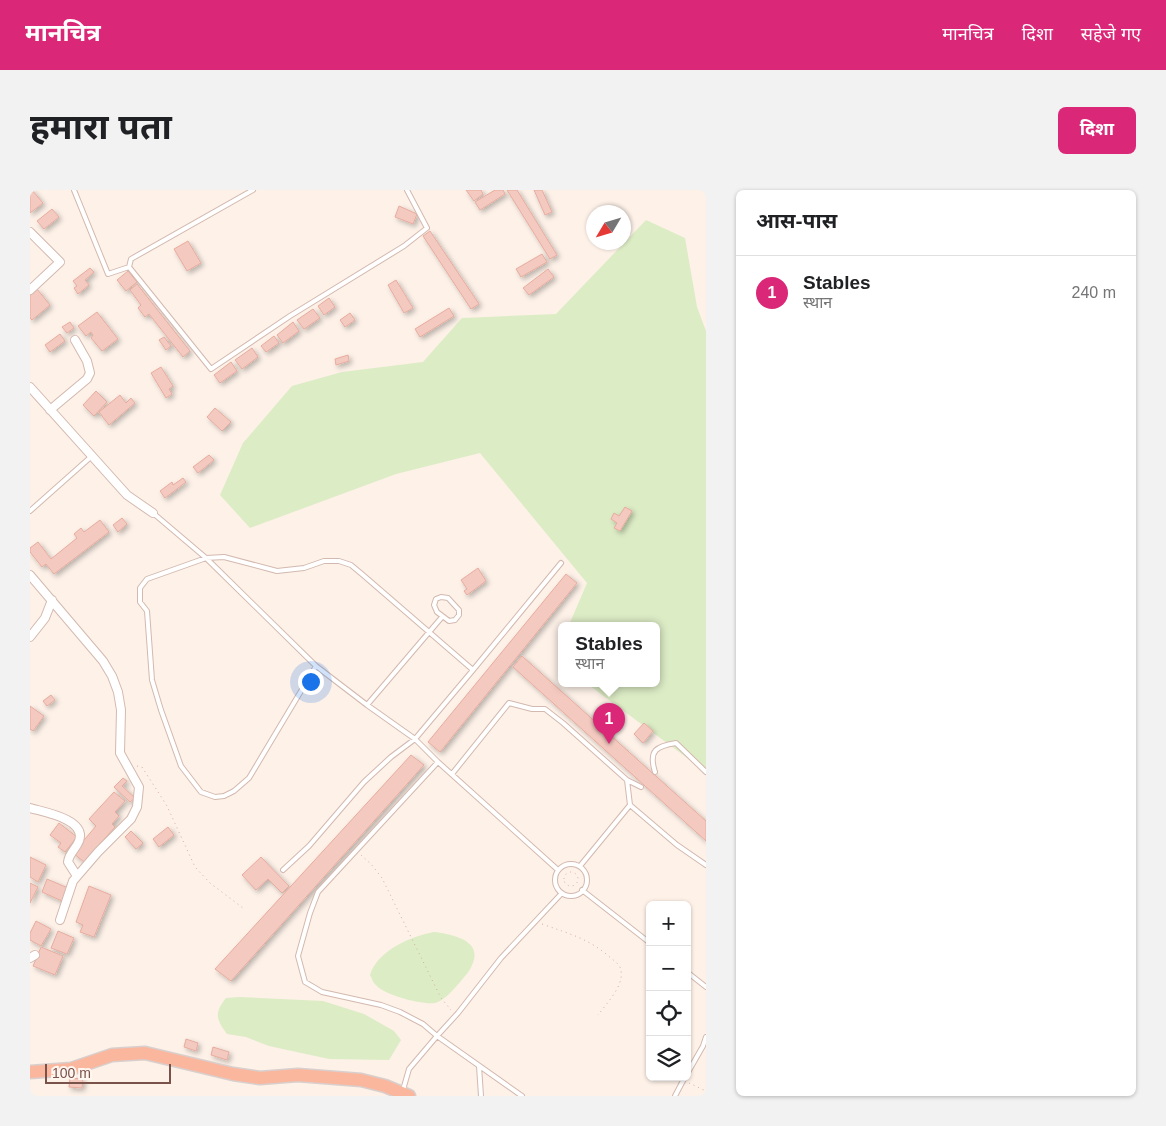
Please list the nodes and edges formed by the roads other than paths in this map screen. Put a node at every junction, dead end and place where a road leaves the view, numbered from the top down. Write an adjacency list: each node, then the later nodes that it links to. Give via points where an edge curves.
1 (74, 190): 5 (lane, via 108,274)
2 (253, 190): 5 (lane, via 131,259)
3 (406, 190): 5 (lane, via 428,228 211,369)
4 (30, 232): 6 (street, via 60,262)
5 (129, 267)
6 (30, 290)
7 (75, 340): 10 (street, via 90,373)
8 (30, 387): 9 (street)
9 (33, 396): 10 (street)
10 (50, 410): 11 (street)
11 (93, 456): 12 (lane); 13 (street, via 127,495)
12 (30, 511)
13 (153, 513): 14 (lane)
14 (206, 558): 19 (lane, via 224,557 277,571 339,560 363,575); 21 (lane); 21 (lane, via 146,579 140,588 140,602 147,611 152,680 181,766 201,792 215,797 224,796 249,778)
15 (561, 563): 22 (lane)
16 (30, 575): 17 (street)
17 (52, 600): 20 (street, via 45,618); 37 (street, via 112,676 121,710 120,753 139,787 137,807 131,819)
18 (442, 617): 18 (lane, via 434,605 441,596 455,604 460,615 449,621); 19 (lane)
19 (430, 632): 22 (lane); 23 (lane)
20 (30, 636)
21 (316, 666): 23 (lane)
22 (473, 670): 24 (lane)
23 (367, 705): 24 (lane)
24 (415, 739): 25 (lane); 35 (lane, via 364,782)
25 (438, 762): 28 (lane); 45 (lane, via 318,892 298,956 305,982 322,992 400,1012)
26 (655, 772): 27 (lane, via 652,763 655,749 676,743)
27 (706, 772)
28 (452, 774): 29 (lane, via 509,703 546,709); 36 (lane)
29 (627, 780): 30 (lane); 31 (lane)
30 (641, 787)
31 (630, 805): 33 (lane); 34 (lane)
32 (30, 808): 37 (street, via 58,816 78,830 79,842 68,862)
33 (706, 865)
34 (580, 866): 36 (lane, via 568,863); 38 (lane, via 587,879)
35 (284, 870)
36 (558, 870): 39 (lane, via 554,882)
37 (77, 876): 40 (street)
38 (582, 890): 39 (lane, via 571,896); 41 (lane)
39 (562, 893): 45 (lane, via 501,958)
40 (60, 920)
41 (646, 940)
42 (691, 975): 43 (lane)
43 (706, 987): 44 (lane)
44 (706, 992)
45 (437, 1036): 47 (lane); 51 (lane, via 408,1069)
46 (706, 1037): 48 (lane)
47 (479, 1066): 52 (lane); 53 (lane)
48 (691, 1067)
49 (30, 1072): 51 (highway, via 71,1069 112,1055 145,1053 233,1074 260,1078 336,1077 385,1086)
50 (683, 1081): 54 (lane)
51 (406, 1094)
52 (481, 1096)
53 (522, 1096)
54 (675, 1096)

